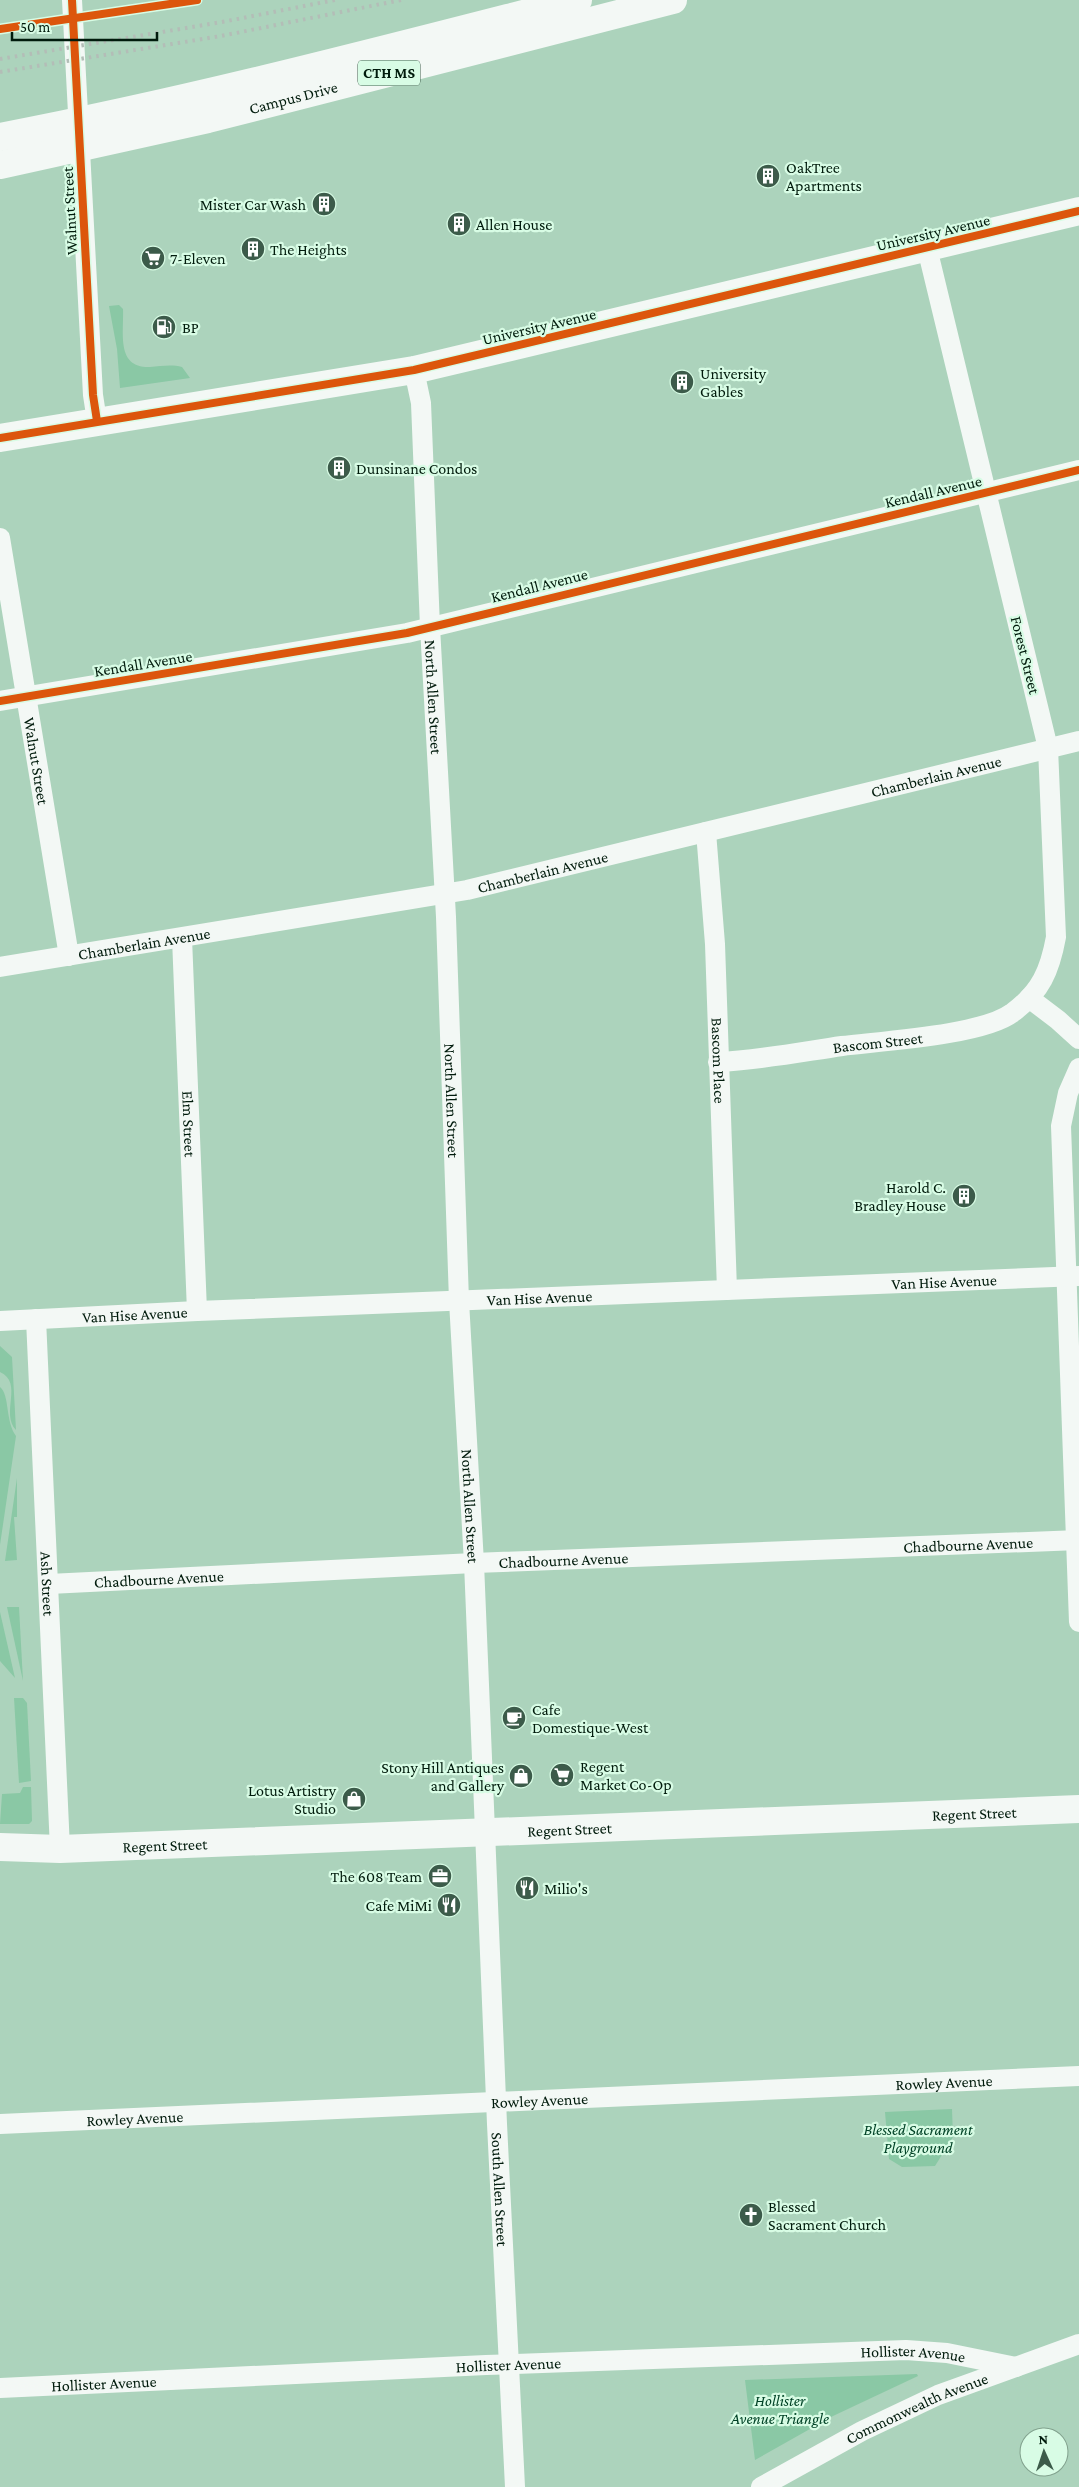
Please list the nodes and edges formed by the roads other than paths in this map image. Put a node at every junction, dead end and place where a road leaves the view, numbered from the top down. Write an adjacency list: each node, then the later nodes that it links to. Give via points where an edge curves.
1 (72, 0): 9 (street, Walnut Street)
2 (578, 0): 4 (main road, Campus Drive / CTH MS, via 352,57)
3 (673, 0): 5 (main road, Campus Drive / CTH MS, via 288,99 104,144)
4 (0, 137)
5 (0, 165)
6 (1079, 211): 7 (main road, University Avenue)
7 (927, 248): 8 (main road, University Avenue); 12 (street, Forest Street)
8 (414, 370): 9 (main road, University Avenue); 14 (street, North Allen Street, via 421,404)
9 (97, 421): 10 (main road, University Avenue)
10 (0, 438)
11 (1079, 470): 12 (street, Kendall Avenue)
12 (986, 492): 14 (street, Kendall Avenue); 18 (street, Forest Street)
13 (0, 538): 15 (street, Walnut Street)
14 (430, 627): 15 (street, Kendall Avenue); 20 (street, North Allen Street)
15 (26, 697): 16 (street, Kendall Avenue); 22 (street, Walnut Street)
16 (0, 701)
17 (1079, 741): 18 (street, Chamberlain Avenue)
18 (1048, 748): 19 (street, Chamberlain Avenue); 24 (street, Forest Street, via 1056,937 1051,965 1041,985)
19 (706, 832): 20 (street, Chamberlain Avenue); 26 (street, Bascom Place, via 715,944)
20 (445, 894): 21 (street, Chamberlain Avenue); 30 (street, North Allen Street)
21 (182, 938): 22 (street, Chamberlain Avenue); 31 (street, Elm Street)
22 (70, 956): 23 (street, Chamberlain Avenue)
23 (0, 967)
24 (1029, 998): 25 (street); 26 (street, Bascom Street, via 1012,1014 990,1025)
25 (1079, 1039)
26 (718, 1062): 29 (street, Bascom Place)
27 (1079, 1068): 28 (street, via 1068,1093 1061,1126)
28 (1074, 1277): 29 (street, Van Hise Avenue); 34 (street)
29 (727, 1290): 30 (street, Van Hise Avenue)
30 (459, 1301): 31 (street, Van Hise Avenue); 35 (street, North Allen Street)
31 (197, 1311): 32 (street, Van Hise Avenue)
32 (36, 1319): 33 (street, Van Hise Avenue); 36 (street, Ash Street)
33 (0, 1321)
34 (1077, 1540): 35 (street, Chadbourne Avenue); 37 (street)
35 (474, 1563): 36 (street, Chadbourne Avenue); 39 (street, North Allen Street)
36 (49, 1584): 41 (street, Ash Street)
37 (1079, 1622)
38 (1079, 1809): 39 (main road, Regent Street)
39 (486, 1832): 41 (main road, Regent Street); 44 (street, South Allen Street)
40 (0, 1847): 41 (main road, Regent Street)
41 (60, 1849): 42 (main road, Regent Street)
42 (0, 1861)
43 (1079, 2076): 44 (street, Rowley Avenue)
44 (496, 2102): 45 (street, Rowley Avenue); 47 (street, South Allen Street)
45 (0, 2124)
46 (1079, 2344): 48 (street, Commonwealth Avenue)
47 (510, 2364): 48 (street, Hollister Avenue, via 906,2350 947,2353); 49 (street, Hollister Avenue); 50 (street, South Allen Street)
48 (1016, 2367): 51 (street, Commonwealth Avenue, via 938,2395 862,2431)
49 (0, 2388)
50 (516, 2487)
51 (761, 2487)

